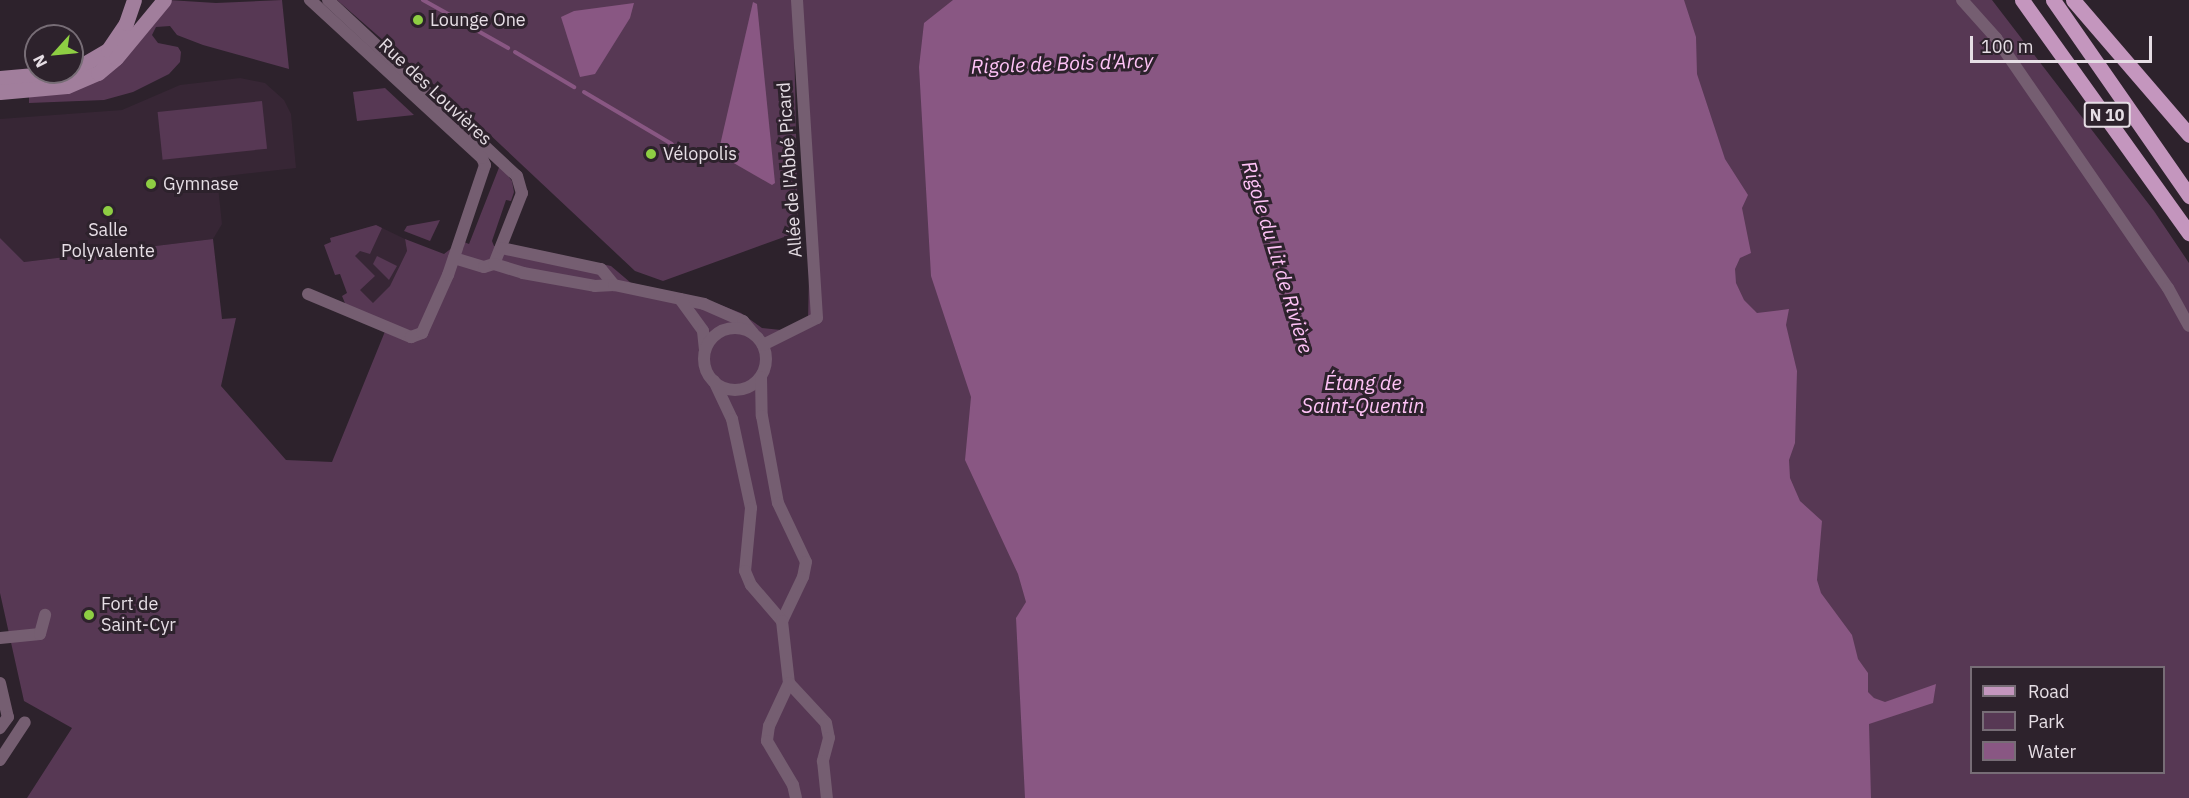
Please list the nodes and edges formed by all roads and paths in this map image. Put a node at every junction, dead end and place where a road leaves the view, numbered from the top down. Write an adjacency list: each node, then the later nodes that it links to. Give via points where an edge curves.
1 (134, 0): 10 (main road, via 126,23 108,50)
2 (164, 0): 13 (main road, via 116,58 98,73 67,86)
3 (310, 0): 18 (street, Rue des Louvières, via 482,158 484,173)
4 (328, 0): 17 (street, Rue des Louvières, via 517,176 522,193)
5 (797, 0): 27 (street, Allée de l'Abbé Picard, via 817,318)
6 (1962, 0): 25 (street, via 1996,38 2168,288)
7 (2022, 0): 16 (main road, N 10)
8 (2053, 0): 15 (main road, N 10)
9 (2073, 0): 14 (main road)
10 (84, 63)
11 (24, 76): 12 (main road)
12 (0, 78)
13 (0, 92)
14 (2189, 135)
15 (2189, 196)
16 (2189, 233)
17 (501, 248): 19 (street); 20 (street, Rue des Louvières)
18 (454, 258): 20 (street, via 484,267); 23 (street, Rue des Louvières, via 430,322 422,333 411,337)
19 (570, 261): 21 (street, via 576,273); 22 (street, via 601,269)
20 (494, 264): 21 (street)
21 (566, 281): 22 (street)
22 (614, 285): 24 (street)
23 (308, 294)
24 (680, 299): 26 (street, via 724,310 743,321); 28 (street, via 703,331)
25 (2189, 326)
26 (753, 333): 27 (street); 28 (street, via 735,327 725,329)
27 (763, 345): 29 (street, via 766,361)
28 (705, 349): 30 (street, via 705,367)
29 (760, 377): 30 (street, via 753,384 733,390); 32 (street, via 762,416 778,503 806,562)
30 (714, 381): 32 (street, via 732,418 751,508 745,571)
31 (45, 615): 33 (street, via 40,634)
32 (782, 621): 35 (street)
33 (0, 638)
34 (0, 683): 37 (street, via 8,717)
35 (789, 683): 39 (street, via 769,726 767,741 793,785); 40 (street, via 826,723 829,738 823,761)
36 (25, 722): 38 (street)
37 (0, 728)
38 (0, 760)
39 (796, 798)
40 (827, 798)

